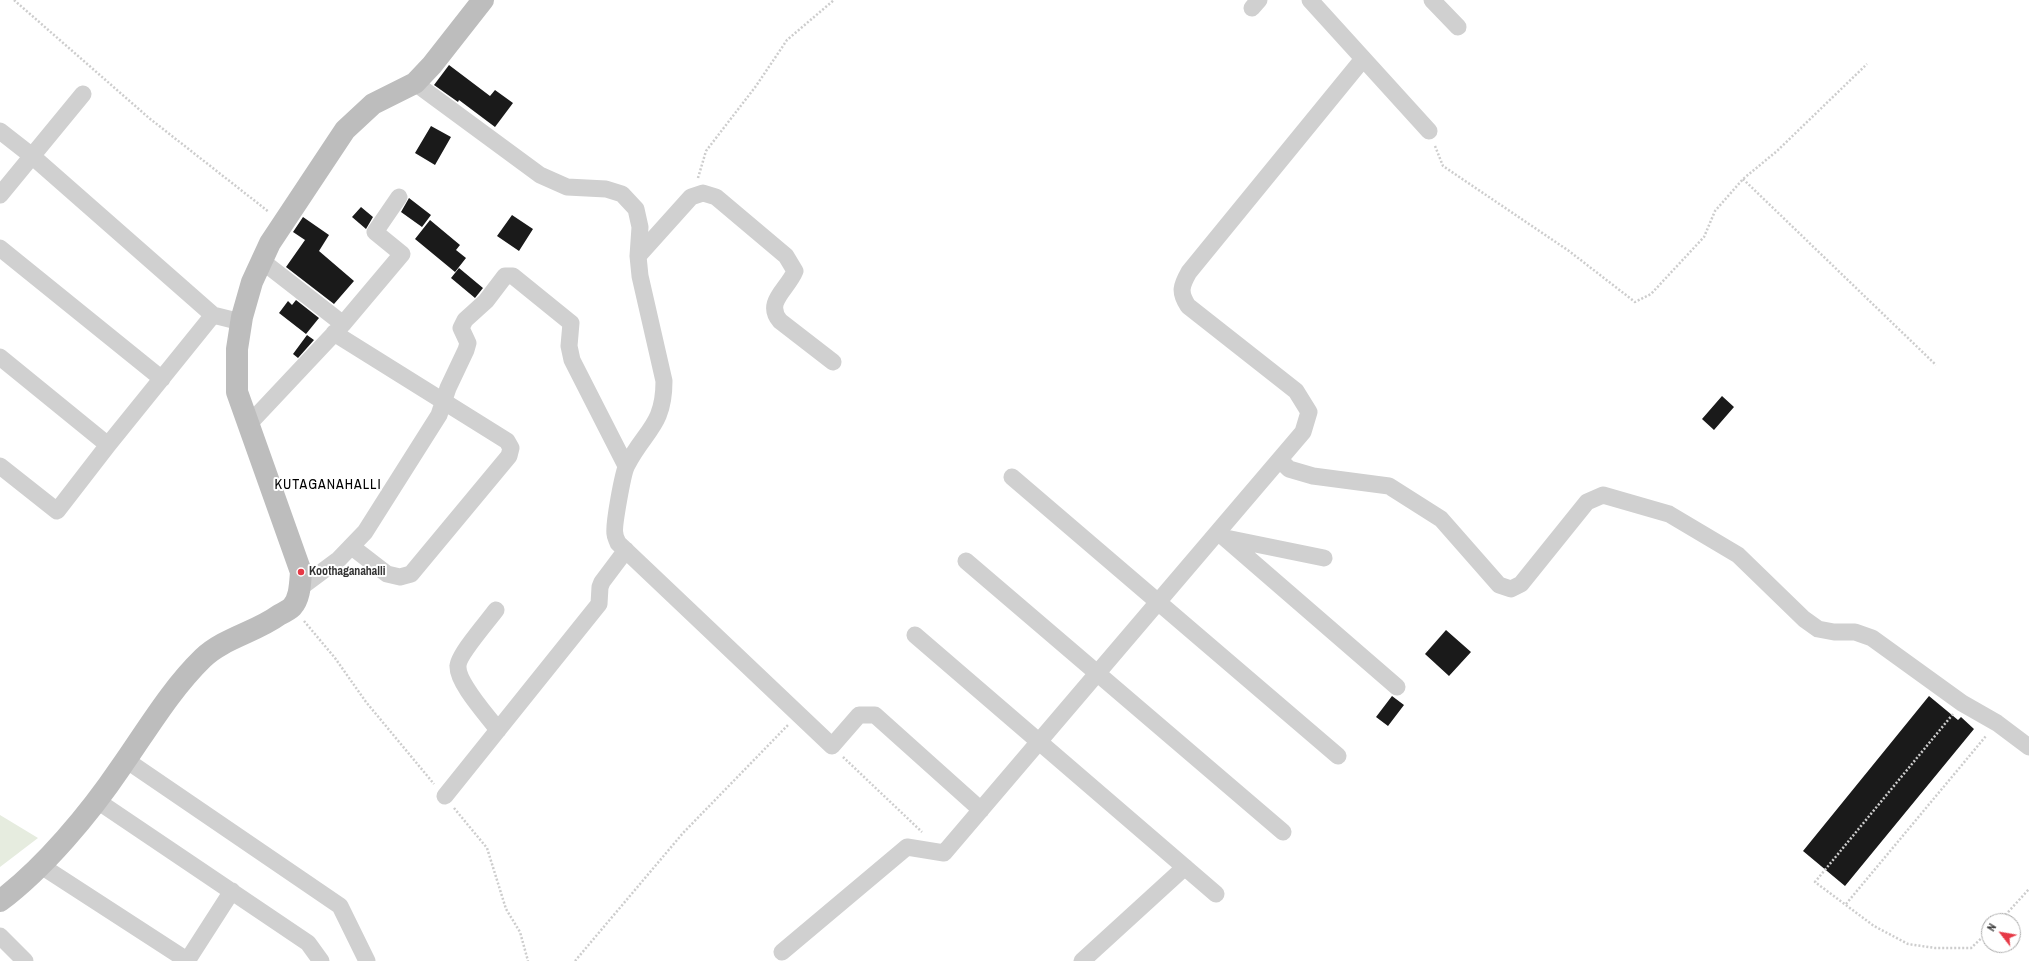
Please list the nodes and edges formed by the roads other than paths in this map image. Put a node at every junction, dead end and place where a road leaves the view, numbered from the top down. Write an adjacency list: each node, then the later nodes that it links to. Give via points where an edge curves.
1 (483, 0): 6 (street)
2 (1310, 0): 5 (street)
3 (1432, 0): 4 (street)
4 (1458, 27)
5 (1363, 59): 9 (street); 25 (street, via 1189,272 1183,283 1182,296 1188,306 1296,391 1309,412 1303,432)
6 (415, 83): 14 (street, via 540,175 567,187 622,194 636,209 640,227); 15 (street, via 373,104 345,130 270,243)
7 (83, 94): 10 (street)
8 (0, 131): 10 (street)
9 (1429, 131)
10 (32, 156): 11 (street); 16 (street)
11 (0, 195)
12 (399, 197): 18 (street, via 375,232 402,254)
13 (0, 248): 21 (street)
14 (638, 256): 20 (street, via 691,197 703,192 716,197 786,256 794,271 792,279 776,299 774,314); 27 (street, via 640,276 664,380 664,395 662,409 656,422)
15 (262, 261): 17 (street, via 252,282); 18 (street)
16 (213, 315): 17 (street); 21 (street)
17 (241, 322): 23 (street, via 237,349 237,392)
18 (339, 328): 22 (street); 23 (street)
19 (0, 357): 24 (street)
20 (833, 362)
21 (162, 379): 24 (street)
22 (444, 402): 27 (street, via 468,343 461,328 465,320 486,301 505,276 512,276 571,323 569,346 572,360); 30 (street, via 439,415 365,532); 30 (street, via 507,441 511,448 510,456 411,574 400,577 388,574)
23 (248, 425): 34 (street, via 300,572)
24 (108, 445): 26 (street, via 57,511)
25 (1280, 460): 29 (street); 42 (street, via 1289,469 1314,476 1389,486 1441,519 1499,585 1511,589 1521,584 1587,502 1603,495 1669,514 1738,554 1804,619 1818,629 1856,632 1872,638 1962,703 1997,723)
26 (0, 466)
27 (626, 466): 31 (street, via 614,534 618,543)
28 (1012, 477): 35 (street)
29 (1222, 535): 32 (street); 35 (street); 39 (street)
30 (352, 547): 34 (street)
31 (626, 550): 40 (street, via 602,582 599,604); 47 (street, via 832,746 859,715 875,715)
32 (1324, 558)
33 (966, 561): 38 (street)
34 (296, 597): 44 (street, via 272,620 226,642 204,657 183,678)
35 (1159, 602): 38 (street); 43 (street)
36 (496, 610): 40 (street, via 465,650 458,665 460,678)
37 (915, 635): 41 (street)
38 (1098, 674): 41 (street); 48 (street)
39 (1397, 687)
40 (498, 730): 45 (street)
41 (1039, 742): 47 (street); 50 (street)
42 (2029, 747)
43 (1338, 756)
44 (126, 760): 46 (street); 59 (street, via 340,906)
45 (445, 796)
46 (96, 800): 49 (street); 51 (street)
47 (981, 810): 55 (street, via 944,853 907,847)
48 (1283, 832)
49 (40, 865): 53 (street); 57 (street)
50 (1185, 867): 52 (street); 60 (street)
51 (232, 892): 57 (street); 58 (street, via 308,943)
52 (1216, 894)
53 (0, 901)
54 (0, 936): 56 (street)
55 (782, 952)
56 (25, 961)
57 (187, 961)
58 (321, 961)
59 (367, 961)
60 (1082, 961)

